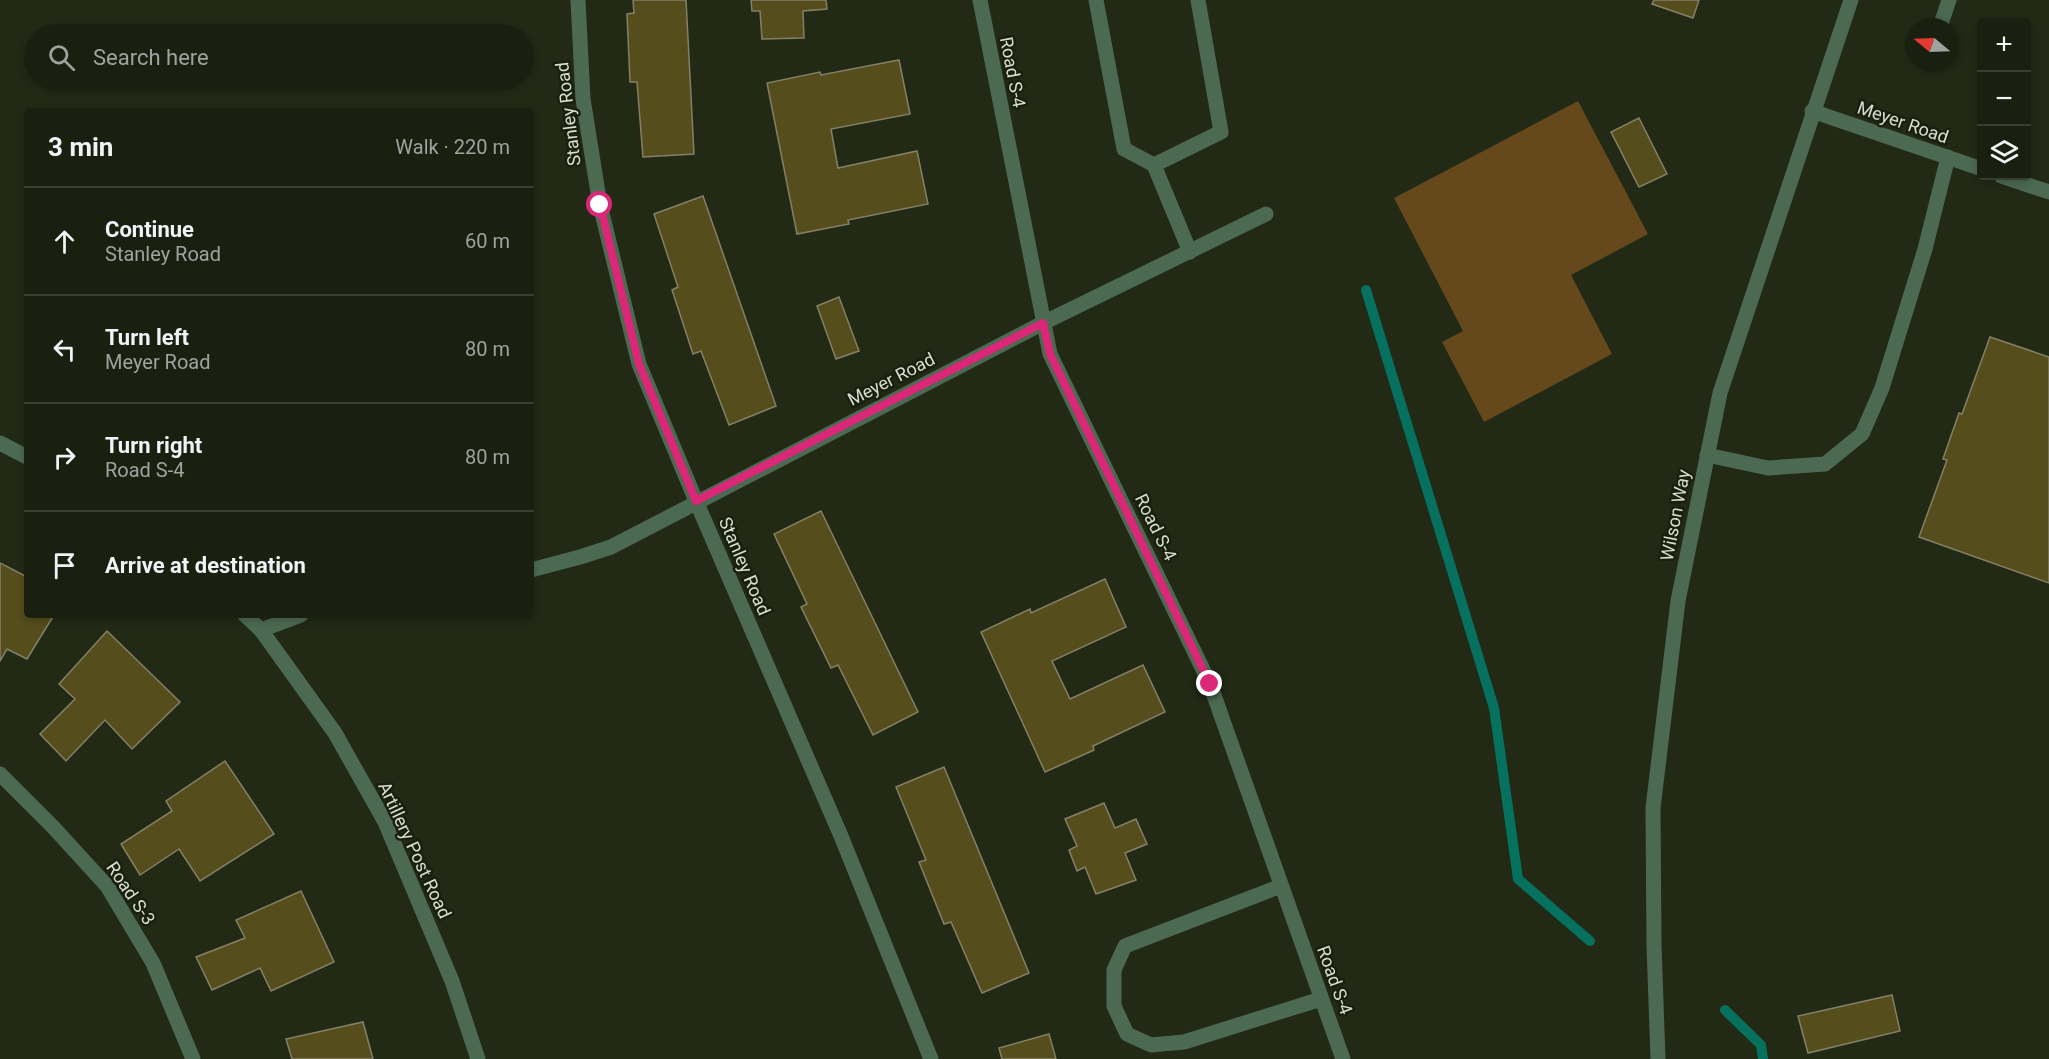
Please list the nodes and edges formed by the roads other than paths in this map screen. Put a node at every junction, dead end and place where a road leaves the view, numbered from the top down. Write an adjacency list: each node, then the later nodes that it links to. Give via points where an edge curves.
1 (578, 0): 20 (street, Stanley Road, via 583,99 600,205 639,364)
2 (980, 0): 16 (street, Road S-4)
3 (1096, 0): 10 (street, via 1124,149)
4 (1198, 0): 10 (street, via 1221,132)
5 (1851, 0): 8 (street, Wilson Way)
6 (1949, 0): 7 (street)
7 (1943, 18)
8 (1812, 111): 9 (street, Meyer Road); 19 (street, Wilson Way, via 1720,393)
9 (1948, 157): 11 (street, Meyer Road); 19 (street, via 1925,249 1882,388 1862,434 1825,464 1768,468)
10 (1154, 165): 15 (street)
11 (1977, 167)
12 (2013, 180): 13 (street)
13 (2049, 192)
14 (1266, 214): 15 (street, Meyer Road)
15 (1190, 252): 16 (street, Meyer Road)
16 (1043, 323): 20 (street, Meyer Road); 26 (street, Road S-4, via 1050,354 1210,684)
17 (0, 442): 18 (street)
18 (24, 455)
19 (1707, 455): 32 (street, Wilson Way, via 1678,601 1653,808)
20 (696, 501): 21 (street, Meyer Road, via 612,547); 30 (street, Stanley Road, via 841,836)
21 (534, 569)
22 (248, 618): 24 (street, Artillery Post Road)
23 (293, 618): 24 (street)
24 (261, 630): 29 (street, Artillery Post Road, via 335,733 385,822 452,981)
25 (0, 774): 28 (street, Road S-3, via 106,886 153,963)
26 (1281, 886): 27 (street, Road S-4); 27 (street, via 1125,946 1114,970 1114,1006 1127,1034 1150,1045 1184,1042)
27 (1322, 999): 31 (street, Road S-4)
28 (193, 1059)
29 (478, 1059)
30 (931, 1059)
31 (1343, 1059)
32 (1658, 1059)

